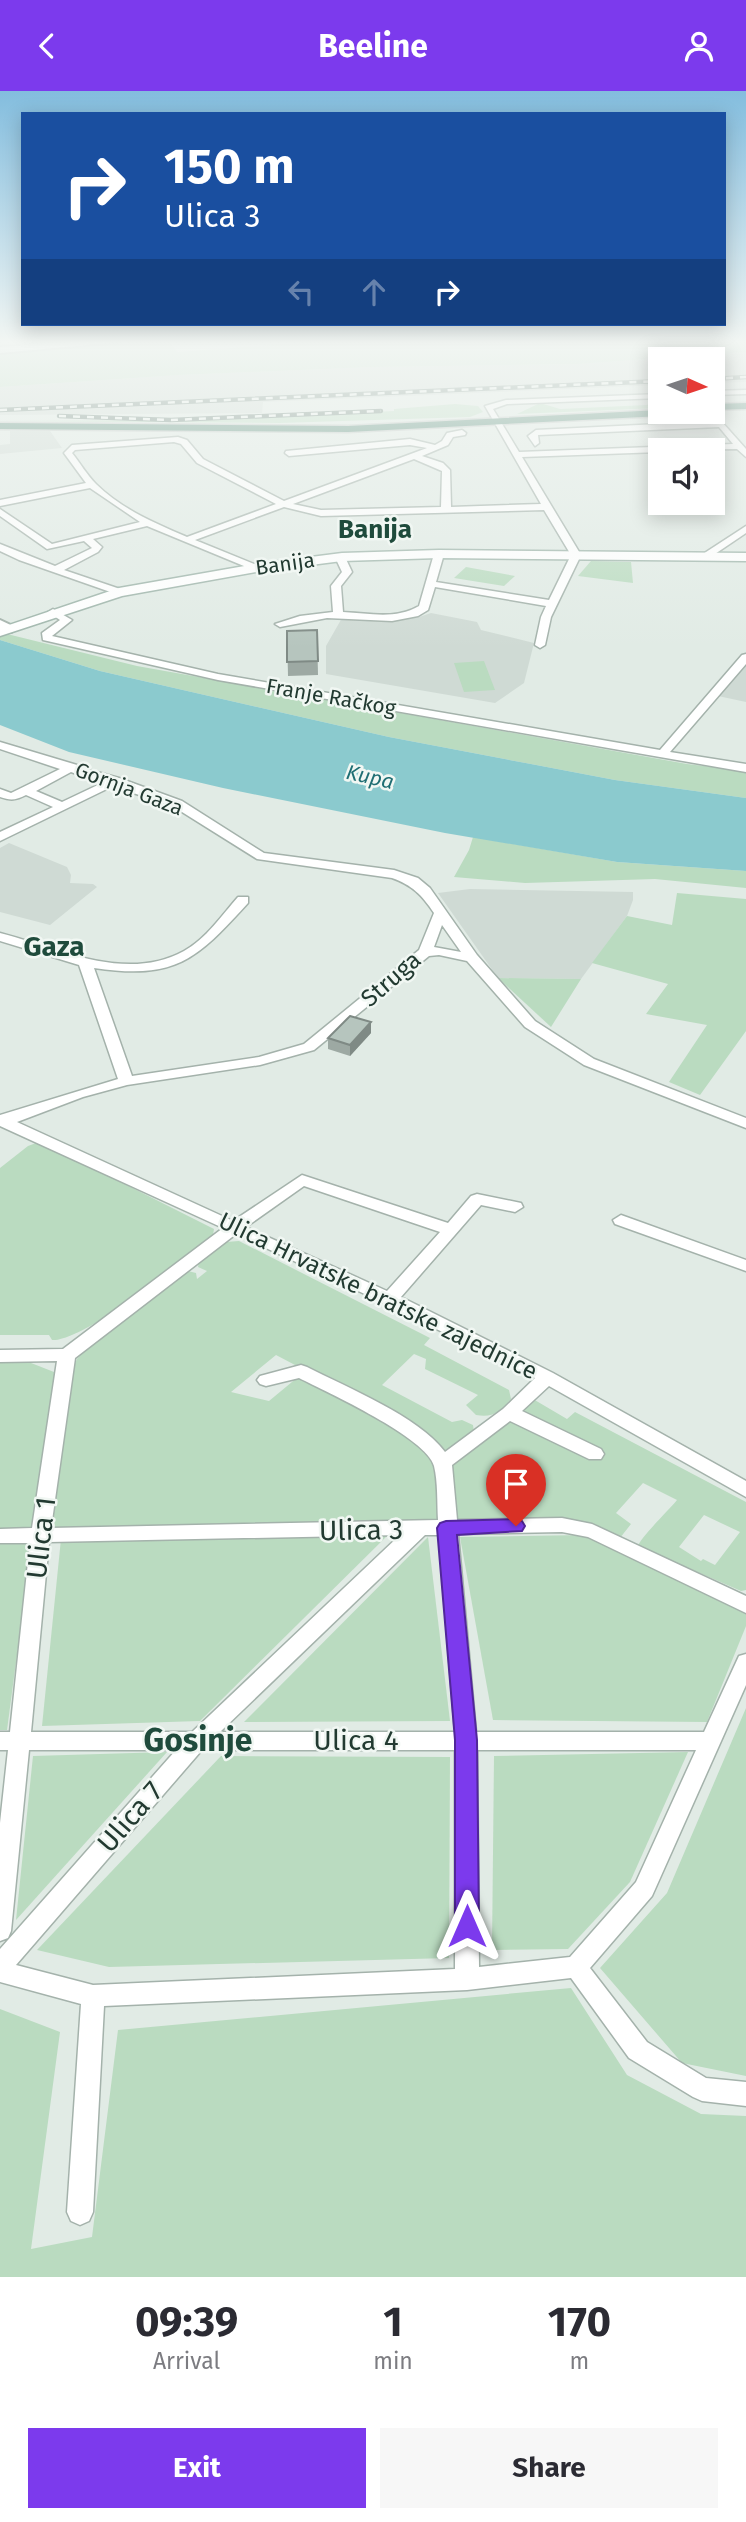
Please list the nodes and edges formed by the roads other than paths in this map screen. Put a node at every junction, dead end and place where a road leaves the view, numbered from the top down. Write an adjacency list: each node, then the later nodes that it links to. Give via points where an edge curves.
1 (118, 444): 15 (street, via 72,448 68,453)
2 (185, 444): 17 (street, via 208,466)
3 (388, 444): 11 (street)
4 (419, 444): 9 (street)
5 (443, 444): 9 (street)
6 (512, 444): 12 (street)
7 (536, 444): 10 (street)
8 (739, 446): 10 (street); 13 (street)
9 (436, 448): 14 (street)
10 (538, 448): 12 (street)
11 (289, 453)
12 (517, 453): 18 (street)
13 (746, 454)
14 (414, 456): 17 (street); 19 (street, via 446,470)
15 (92, 485): 16 (street); 21 (street)
16 (0, 503)
17 (284, 504): 19 (street, via 321,513); 24 (street)
18 (548, 507): 19 (street); 27 (street)
19 (446, 511)
20 (0, 512): 23 (street, via 50,547)
21 (150, 522): 23 (street); 24 (street)
22 (746, 529): 28 (street)
23 (86, 538): 32 (street, via 97,547)
24 (189, 539): 31 (street)
25 (0, 547): 32 (street)
26 (439, 554): 27 (main road, Banija); 29 (main road, Banija); 33 (street)
27 (576, 555): 28 (main road, Banija); 35 (street)
28 (706, 556): 30 (main road, Banija)
29 (340, 557): 31 (main road, Banija); 37 (street, via 347,572 336,586)
30 (746, 557)
31 (256, 568): 34 (main road, Banija)
32 (56, 570): 34 (street)
33 (432, 584): 35 (street); 37 (street, via 424,608 417,613 393,618)
34 (119, 592): 36 (main road, Banija)
35 (553, 604): 40 (street)
36 (53, 613): 39 (main road, Banija); 43 (street, Franje Račkog, via 67,619 47,638 96,651 218,677)
37 (338, 615): 38 (street)
38 (279, 624)
39 (4, 628)
40 (540, 645)
41 (746, 657): 43 (street)
42 (0, 745): 44 (street, Gornja Gaza)
43 (663, 753): 45 (street)
44 (73, 767): 46 (street, Gornja Gaza); 47 (street)
45 (746, 768)
46 (115, 781): 49 (street); 52 (street, Gornja Gaza, via 178,804 261,856 394,874 413,881)
47 (26, 791): 48 (street); 49 (street)
48 (4, 798)
49 (64, 807): 50 (street)
50 (0, 837)
51 (243, 900): 56 (street, via 191,952 167,964 141,970)
52 (440, 914): 54 (street, Struga); 55 (street)
53 (0, 937): 56 (street)
54 (425, 952): 55 (street); 57 (street, Struga, via 309,1047 260,1061)
55 (472, 958): 59 (street, via 530,1024 589,1062)
56 (85, 961): 57 (street)
57 (126, 1081): 58 (street, Struga)
58 (3, 1121): 62 (street, Ulica Hrvatske bratske zajednice)
59 (746, 1123)
60 (515, 1207): 63 (street, via 477,1199)
61 (621, 1220): 64 (street)
62 (235, 1227): 63 (street, via 302,1180); 65 (street, Ulica Hrvatske bratske zajednice); 66 (street)
63 (451, 1230): 65 (street)
64 (746, 1266)
65 (390, 1299): 68 (street, Ulica Hrvatske bratske zajednice)
66 (67, 1355): 67 (street); 77 (street, Ulica 1)
67 (0, 1356)
68 (547, 1377): 70 (street); 73 (street, Ulica Hrvatske bratske zajednice)
69 (266, 1380): 72 (street, via 301,1371 402,1425 429,1444)
70 (509, 1412): 71 (street); 72 (street)
71 (596, 1454)
72 (443, 1463): 74 (street)
73 (746, 1490)
74 (446, 1528): 75 (street, Ulica 3); 78 (street, Ulica 3, via 562,1525 592,1531); 81 (street)
75 (419, 1529): 77 (street, Ulica 3); 80 (street, Ulica 7)
76 (0, 1536): 77 (street, Ulica 3)
77 (40, 1536): 82 (street, Ulica 1)
78 (746, 1605)
79 (746, 1663): 83 (street)
80 (198, 1740): 81 (street, Ulica 4); 82 (street, Ulica 4); 85 (street, Ulica 7)
81 (466, 1740): 83 (street, Ulica 4); 88 (street)
82 (10, 1741): 84 (street, Ulica 1)
83 (711, 1741): 86 (street, via 643,1889)
84 (0, 1931)
85 (0, 1966)
86 (576, 1967): 88 (street); 90 (street, via 638,2050 702,2089)
87 (0, 1971): 89 (street)
88 (467, 1979): 89 (street)
89 (93, 1996): 91 (street)
90 (746, 2094)
91 (80, 2212)

